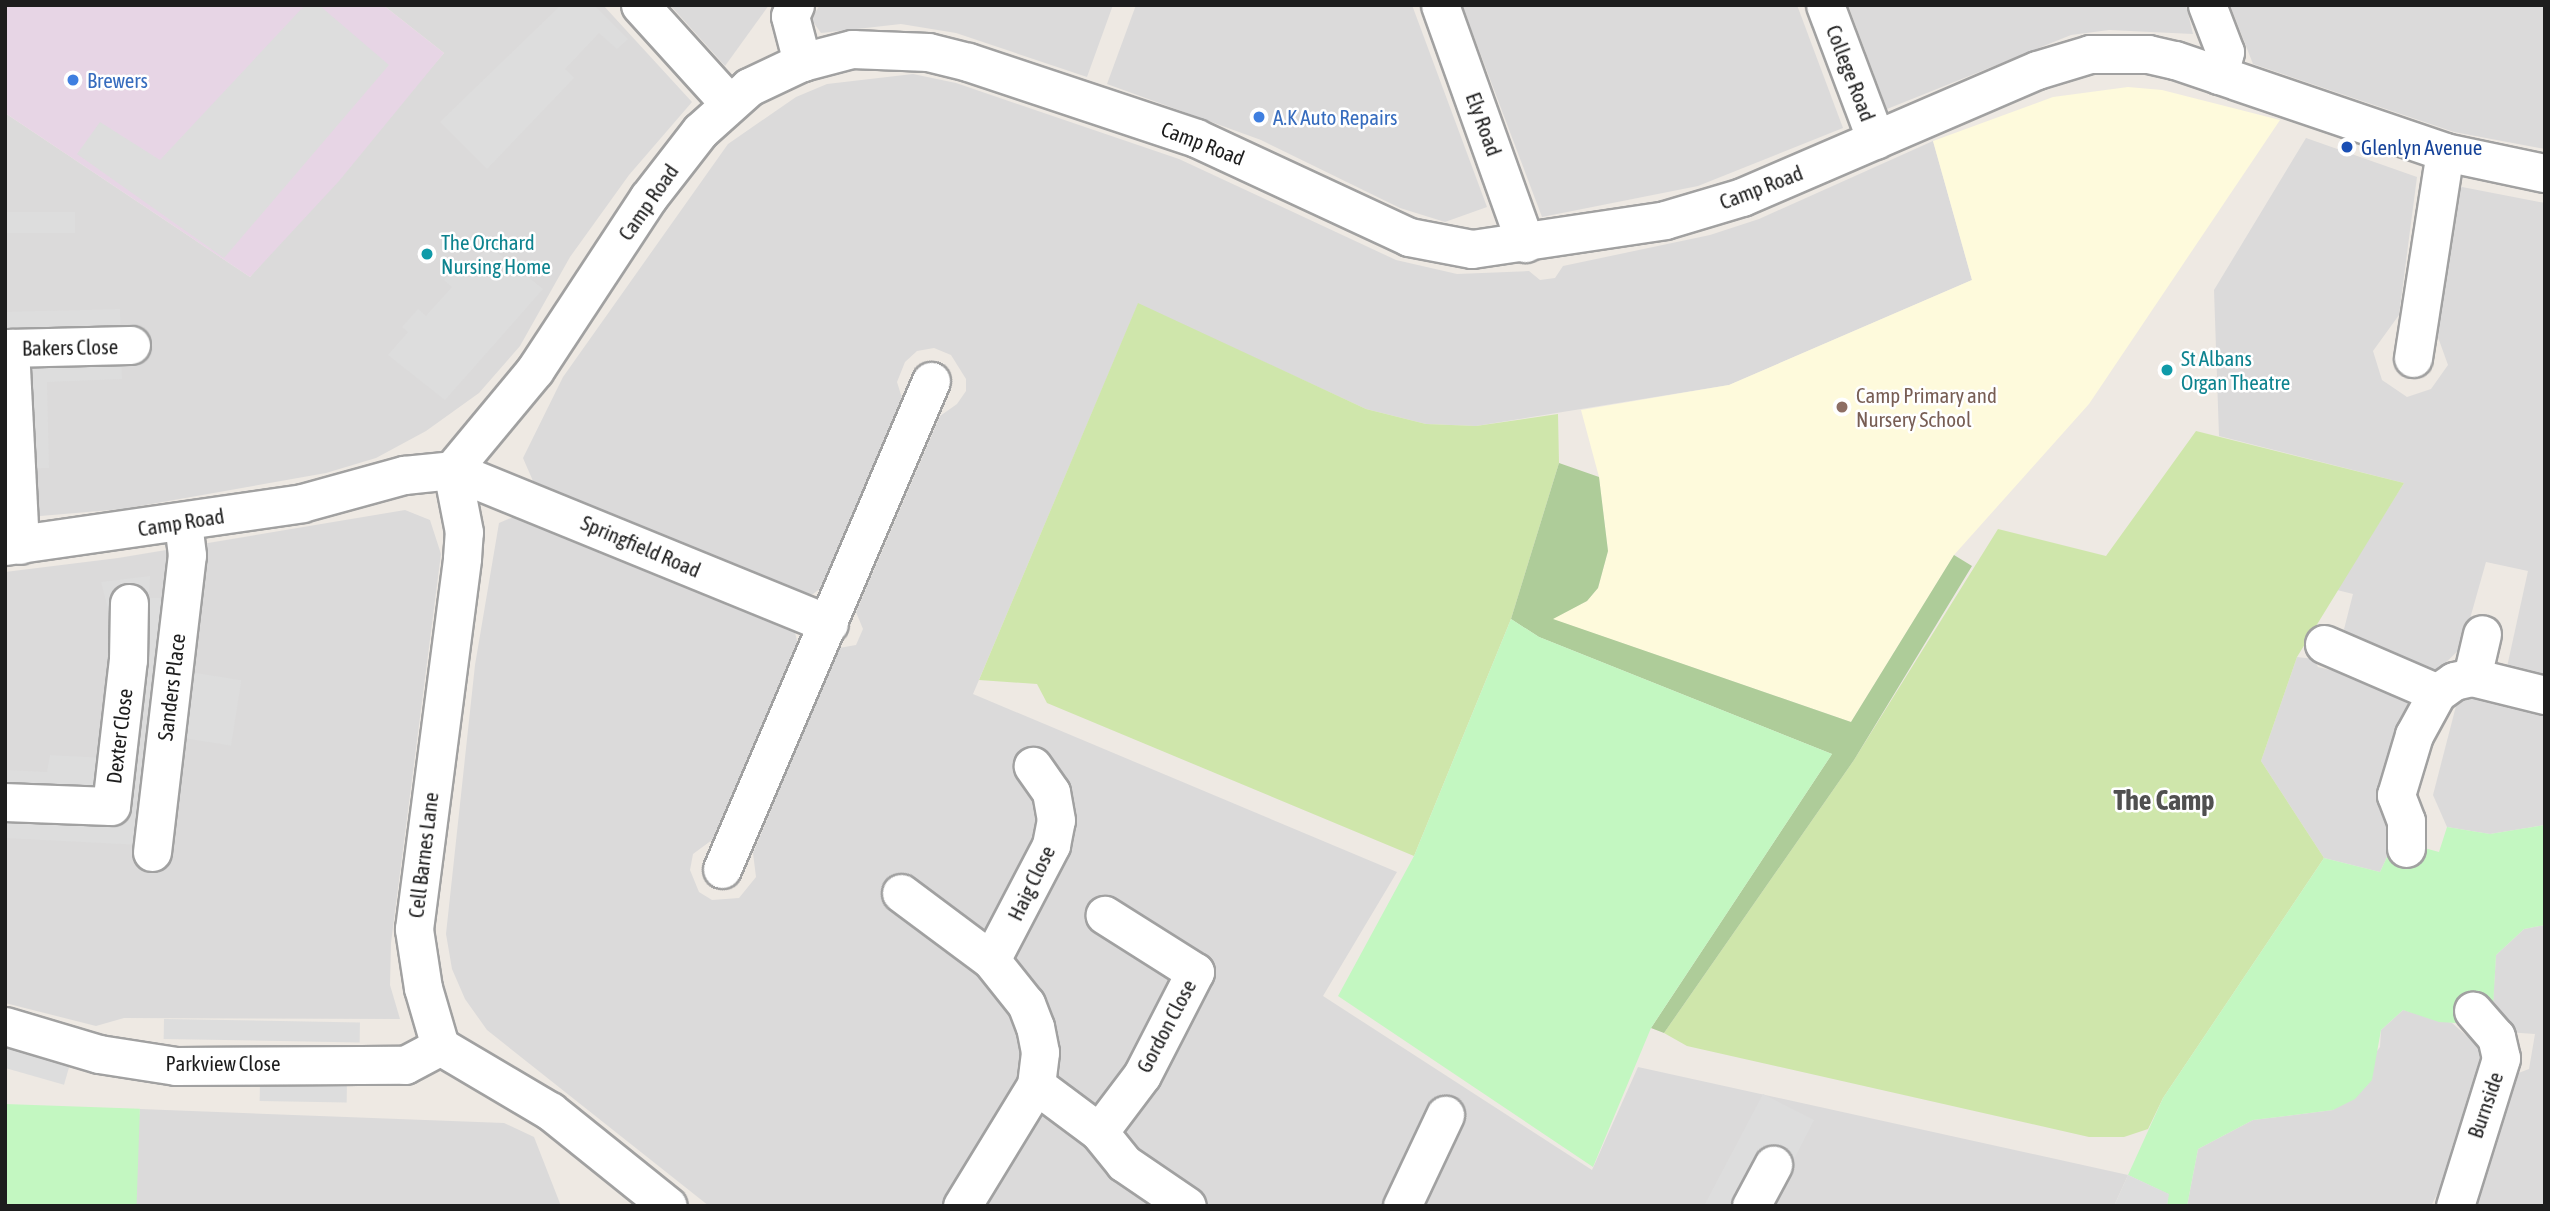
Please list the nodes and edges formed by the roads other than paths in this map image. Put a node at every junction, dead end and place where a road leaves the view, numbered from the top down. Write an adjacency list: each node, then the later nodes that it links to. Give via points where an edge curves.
1 (640, 5): 8 (street)
2 (795, 5): 6 (street, via 790,16)
3 (1440, 5): 12 (street, Ely Road)
4 (1825, 5): 9 (street, College Road)
5 (2207, 5): 7 (street, via 2225,52)
6 (802, 62): 8 (street, Camp Road, via 749,87); 12 (street, Camp Road, via 852,49 928,52 1196,138 1409,237 1472,249)
7 (2219, 75): 9 (street, Camp Road, via 2148,54 2090,54 2037,70); 10 (street, Camp Road)
8 (729, 103): 17 (street, Camp Road, via 655,188 535,370)
9 (1876, 140): 12 (street, Camp Road, via 1742,197 1665,220)
10 (2445, 152): 11 (street, Camp Road); 15 (street)
11 (2545, 173)
12 (1525, 243)
13 (131, 345): 14 (street, Bakers Close)
14 (8, 348): 19 (street, Bakers Close)
15 (2413, 358)
16 (931, 381): 21 (street)
17 (452, 470): 18 (street, Camp Road, via 404,475 302,503); 21 (street, Springfield Road); 37 (street, Cell Barnes Lane, via 464,532 462,558 414,929 423,988)
18 (183, 522): 19 (street, Camp Road); 30 (street, Sanders Place, via 187,555)
19 (13, 545)
20 (129, 603): 28 (street, Dexter Close, via 128,660 111,806)
21 (829, 624): 31 (street)
22 (2482, 634): 24 (street)
23 (2324, 644): 25 (street)
24 (2472, 677): 25 (street); 26 (street)
25 (2437, 692): 29 (street, via 2414,735 2396,795 2406,821)
26 (2545, 695)
27 (1033, 765): 34 (street, Haig Close, via 1051,792 1056,820 1051,845)
28 (5, 802)
29 (2406, 849)
30 (152, 852)
31 (722, 869)
32 (901, 893): 34 (street)
33 (1105, 915): 40 (street, Gordon Close, via 1195,972 1142,1075)
34 (990, 960): 38 (street, via 1026,1004 1035,1027 1040,1052)
35 (2473, 1012): 47 (street, Burnside, via 2496,1037 2501,1058)
36 (5, 1026): 37 (street, Parkview Close, via 99,1054 176,1066 405,1065)
37 (440, 1046): 42 (street, via 550,1111)
38 (1036, 1085): 40 (street); 43 (street)
39 (1445, 1115): 45 (street)
40 (1099, 1132): 44 (street, via 1124,1163)
41 (1773, 1165): 46 (street)
42 (668, 1206)
43 (962, 1206)
44 (1187, 1206)
45 (1402, 1206)
46 (1751, 1206)
47 (2455, 1206)

